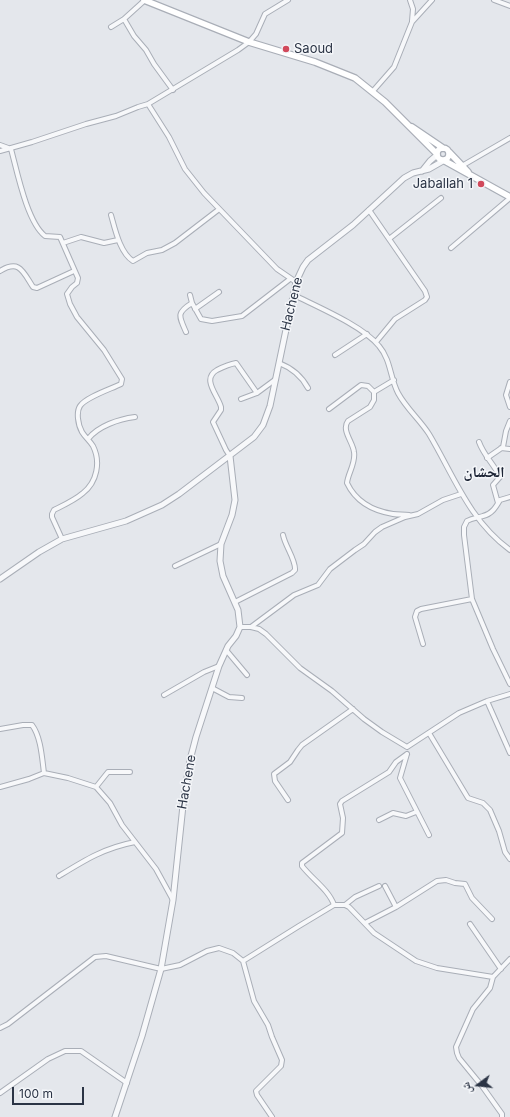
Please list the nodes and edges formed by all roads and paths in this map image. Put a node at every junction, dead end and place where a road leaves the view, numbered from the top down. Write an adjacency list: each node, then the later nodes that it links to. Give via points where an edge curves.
1 (144, 0): 7 (street); 10 (main road)
2 (288, 0): 10 (street, via 264,14 257,32)
3 (410, 0): 8 (street, via 413,9)
4 (432, 0): 8 (street)
5 (494, 0): 6 (street)
6 (510, 6)
7 (124, 19): 9 (street); 11 (street)
8 (412, 22): 12 (street, via 394,67)
9 (110, 27)
10 (249, 42): 11 (street); 12 (main road, via 339,71 355,78)
11 (174, 90): 13 (street)
12 (373, 91): 14 (main road)
13 (148, 104): 18 (street); 27 (street, via 192,180)
14 (408, 125): 17 (main road); 21 (main road)
15 (510, 138): 23 (street)
16 (0, 145): 18 (street)
17 (443, 148): 20 (main road); 21 (main road)
18 (11, 149): 19 (street); 32 (street, via 36,225 44,236 60,237)
19 (0, 151)
20 (450, 152): 22 (main road, via 450,156); 23 (main road)
21 (437, 154): 22 (main road, via 439,159); 24 (street)
22 (444, 161): 23 (main road); 24 (street, Hachene)
23 (460, 166): 26 (main road)
24 (422, 171): 28 (street, Hachene, via 404,178)
25 (441, 198): 30 (street)
26 (510, 198): 33 (street)
27 (218, 210): 31 (street, via 175,243 162,250 147,253 134,261 126,254); 36 (street)
28 (369, 210): 30 (street); 37 (street, Hachene, via 308,260)
29 (111, 215): 31 (street)
30 (389, 239): 45 (street, via 427,297 394,319)
31 (118, 240): 32 (street, via 104,242 81,237)
32 (63, 243): 35 (street)
33 (451, 248)
34 (0, 271): 35 (street, via 8,266 19,267 36,288)
35 (74, 271): 59 (street, via 78,282 68,292 70,304 76,317 104,350 122,381 118,386 79,407 79,423)
36 (290, 279): 37 (street); 42 (street, via 242,316 205,320 201,319)
37 (296, 282): 40 (street, Hachene)
38 (219, 292): 42 (street)
39 (190, 295): 41 (street)
40 (294, 295): 44 (street); 47 (street, Hachene)
41 (192, 303): 42 (street); 43 (street, via 180,312)
42 (195, 309)
43 (186, 332)
44 (366, 334): 45 (street); 46 (street)
45 (376, 342): 49 (street, via 386,356)
46 (336, 355)
47 (279, 363): 48 (street, Hachene); 51 (street, via 298,373)
48 (276, 379): 53 (street); 63 (street, Hachene, via 263,425 254,437)
49 (394, 380): 52 (street); 65 (street, via 399,395 428,433)
50 (510, 382): 55 (street, via 506,395)
51 (308, 388)
52 (374, 392): 56 (street, via 368,386 362,385); 68 (street, via 370,408 346,424 355,457 347,483 358,499 367,506)
53 (257, 393): 54 (street); 63 (street, via 236,364 219,369 210,376 212,389 221,407 213,422)
54 (241, 399)
55 (510, 407)
56 (329, 408)
57 (135, 417): 59 (street, via 124,418 93,432)
58 (510, 421): 61 (street)
59 (88, 439): 71 (street, via 93,446 97,462 91,486 83,494 54,510 52,514)
60 (479, 442): 64 (street)
61 (501, 448): 62 (street); 64 (street)
62 (510, 449)
63 (230, 456): 71 (street, Hachene, via 179,494 151,510 114,525); 72 (street, via 235,500)
64 (487, 458): 67 (street, via 500,477 493,485)
65 (461, 494): 68 (street); 69 (street)
66 (510, 497): 67 (street)
67 (498, 503): 69 (street, via 489,514)
68 (412, 516): 79 (street, via 378,530 364,544 330,569 318,586 294,595)
69 (477, 517): 73 (street, via 489,532); 76 (street, via 467,522 464,527)
70 (283, 535): 77 (street, via 295,570)
71 (62, 539): 75 (street, Hachene)
72 (221, 544): 74 (street); 77 (street, via 221,571)
73 (510, 550)
74 (175, 566)
75 (0, 580)
76 (472, 599): 80 (street, via 417,611 415,617); 84 (street)
77 (235, 602): 78 (street)
78 (240, 627): 79 (street); 81 (street, Hachene)
79 (251, 627): 90 (street, via 266,634 300,668)
80 (423, 644)
81 (226, 650): 82 (street, Hachene); 83 (street)
82 (219, 666): 85 (street, Hachene); 87 (street)
83 (247, 676)
84 (510, 684)
85 (212, 688): 88 (street, via 229,697); 109 (street, Hachene, via 196,737 186,780)
86 (510, 694): 89 (street)
87 (164, 695)
88 (242, 698)
89 (486, 701): 92 (street); 95 (street)
90 (353, 709): 93 (street, via 372,725); 100 (street, via 302,746 290,762 274,774 275,781)
91 (0, 729): 97 (street, via 32,725 40,746)
92 (429, 733): 93 (street); 105 (street, via 468,798 483,803 490,810)
93 (407, 747): 94 (street)
94 (407, 754): 101 (street, via 400,778); 111 (street, via 396,762 389,772 342,801 342,833 302,863 333,900)
95 (510, 754)
96 (130, 772): 99 (street, via 108,772)
97 (44, 773): 98 (street); 99 (street)
98 (0, 787)
99 (96, 787): 104 (street, via 110,803 122,826)
100 (288, 800)
101 (416, 812): 102 (street, via 406,816 393,813); 103 (street)
102 (379, 820)
103 (429, 835)
104 (135, 842): 106 (street, via 99,853); 109 (street, via 156,869)
105 (510, 858)
106 (58, 876)
107 (379, 886): 110 (street, via 355,897)
108 (385, 886): 112 (street)
109 (173, 900): 118 (street, Hachene)
110 (345, 905): 111 (street); 114 (street)
111 (334, 906): 117 (street)
112 (396, 907): 113 (street, via 437,881 446,880 465,884 472,898); 114 (street)
113 (492, 919)
114 (365, 923): 120 (street, via 374,933 422,964)
115 (470, 924): 119 (street)
116 (510, 959): 119 (street)
117 (243, 961): 118 (street, via 233,953 219,948 207,951 180,965); 125 (street, via 254,1000 268,1025 282,1060 281,1066 256,1091)
118 (161, 969): 121 (street, via 99,956 90,960); 122 (street, Hachene)
119 (500, 969): 120 (street)
120 (493, 977): 126 (street, via 490,988 473,1009 456,1047 459,1058 482,1086)
121 (0, 1028)
122 (127, 1083): 123 (street, via 81,1051 65,1051 48,1058); 124 (street, Hachene)
123 (0, 1093)
124 (115, 1117)
125 (272, 1117)
126 (502, 1117)

